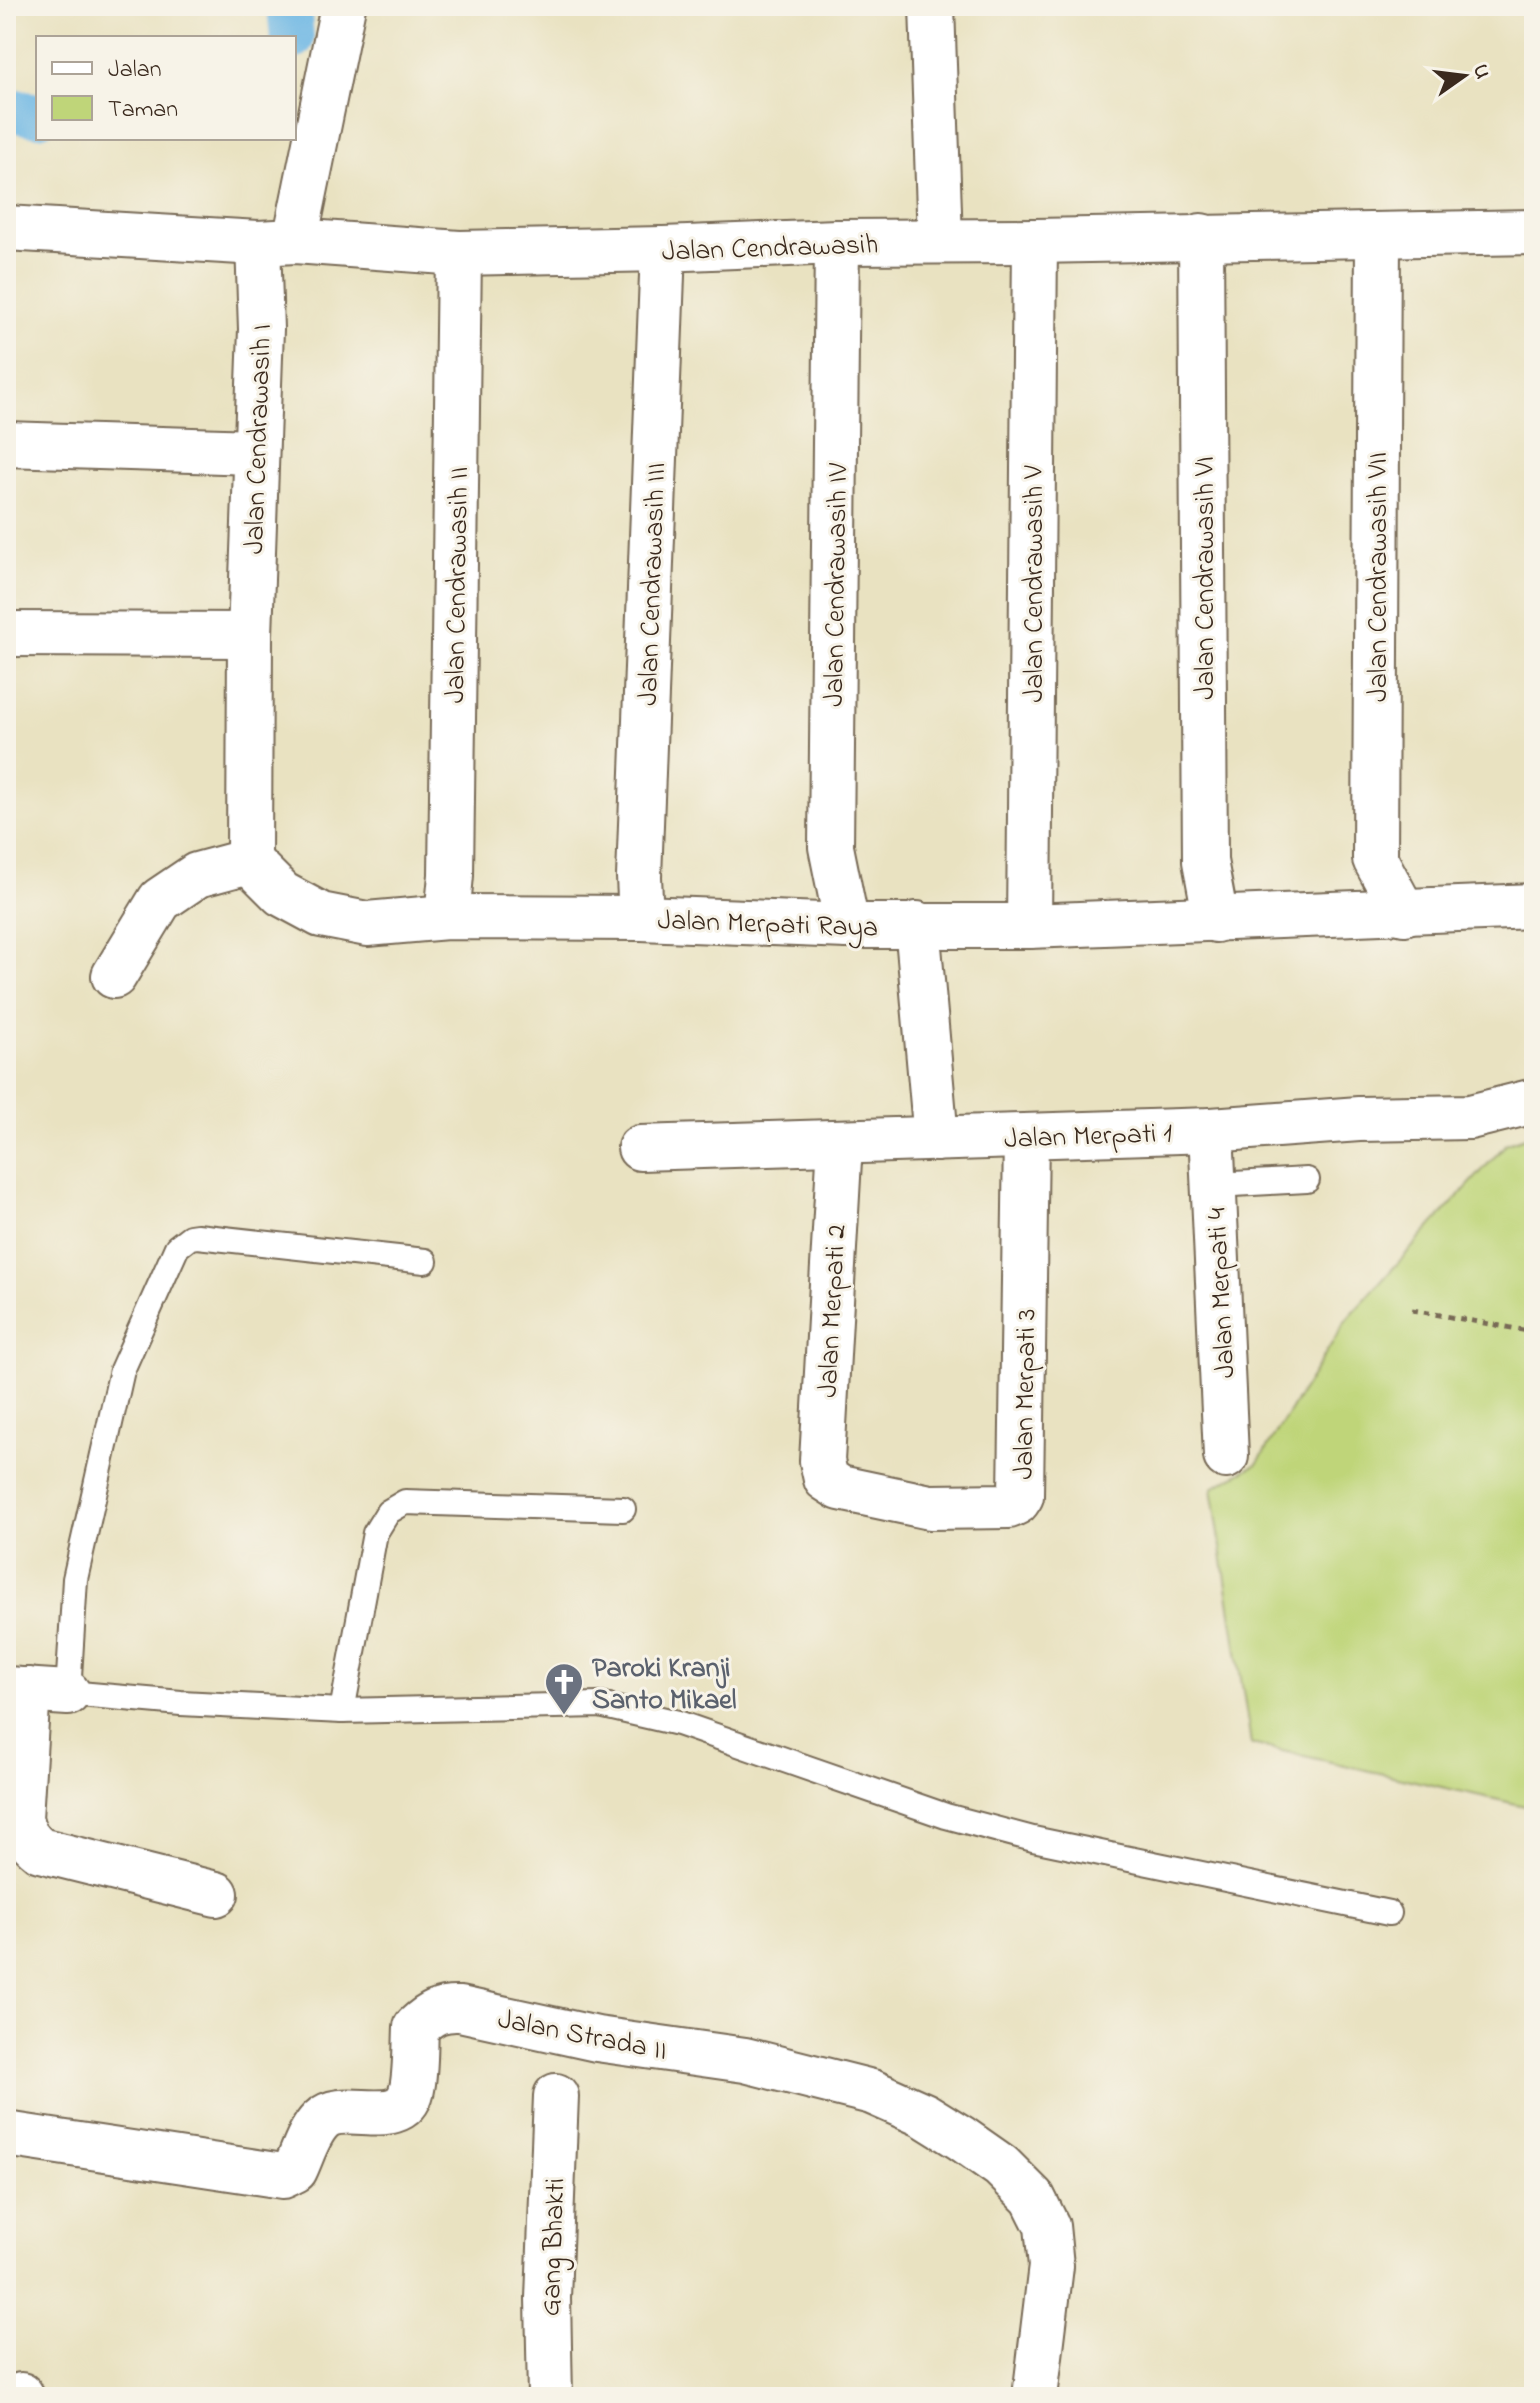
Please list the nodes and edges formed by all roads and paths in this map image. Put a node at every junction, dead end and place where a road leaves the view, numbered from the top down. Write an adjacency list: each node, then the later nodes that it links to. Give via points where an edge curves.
1 (343, 6): 9 (street, Jalan Cendrawasih I)
2 (932, 6): 7 (street)
3 (6, 228): 9 (street, Jalan Cendrawasih)
4 (1534, 232): 5 (street, Jalan Cendrawasih)
5 (1378, 235): 6 (street, Jalan Cendrawasih); 19 (street, Jalan Cendrawasih VII, via 1375,859)
6 (1201, 236): 8 (street, Jalan Cendrawasih); 22 (street, Jalan Cendrawasih VI, via 1205,861)
7 (940, 241): 8 (street, Jalan Cendrawasih); 10 (street, Jalan Cendrawasih)
8 (1035, 241): 25 (street, Jalan Cendrawasih V)
9 (276, 242): 12 (street, Jalan Cendrawasih); 14 (street, Jalan Cendrawasih I, via 261,329)
10 (837, 242): 11 (street, Jalan Cendrawasih); 24 (street, Jalan Cendrawasih IV, via 831,847)
11 (663, 249): 12 (street, Jalan Cendrawasih); 21 (street, Jalan Cendrawasih III)
12 (459, 253): 20 (street, Jalan Cendrawasih II)
13 (6, 444): 14 (street)
14 (254, 452): 16 (street, Jalan Cendrawasih I)
15 (6, 634): 16 (street)
16 (250, 635): 17 (street)
17 (249, 861): 20 (street, Jalan Merpati Raya, via 282,894 321,915 367,924); 26 (street, via 197,875 160,900)
18 (1534, 906): 19 (street, Jalan Merpati Raya)
19 (1404, 913): 22 (street, Jalan Merpati Raya)
20 (447, 917): 21 (street, Jalan Merpati Raya)
21 (641, 918): 24 (street, Jalan Merpati Raya)
22 (1216, 920): 25 (street, Jalan Merpati Raya)
23 (917, 924): 24 (street, Jalan Merpati Raya); 25 (street, Jalan Merpati Raya); 30 (street)
24 (847, 926)
25 (1029, 926)
26 (114, 976)
27 (1534, 1101): 28 (street, Jalan Merpati 1, via 1470,1117)
28 (1211, 1130): 29 (street, Jalan Merpati 1); 34 (street, Jalan Merpati 4)
29 (1026, 1136): 30 (street, Jalan Merpati 1); 39 (street, Jalan Merpati 3, via 1021,1496 1009,1506 930,1507 840,1488)
30 (936, 1139): 31 (street, Jalan Merpati 1)
31 (840, 1142): 32 (street, Jalan Merpati 1); 39 (street, Jalan Merpati 2, via 822,1461)
32 (640, 1148)
33 (1307, 1180): 34 (lane)
34 (1214, 1185): 38 (street, Jalan Merpati 4)
35 (425, 1261): 41 (lane, via 197,1236 177,1247 122,1370 75,1579)
36 (1412, 1310): 37 (path)
37 (1534, 1332)
38 (1226, 1456)
39 (826, 1479)
40 (623, 1509): 42 (lane, via 405,1502 388,1512 375,1533)
41 (34, 1691): 42 (lane); 43 (street, via 20,1818 33,1845)
42 (342, 1711): 44 (lane, via 600,1705 678,1723 960,1820)
43 (216, 1894)
44 (1389, 1913)
45 (556, 2096): 47 (street, Gang Bhakti)
46 (6, 2134): 48 (street, Jalan Strada II, via 283,2176 295,2170 312,2132 333,2112 388,2112 405,2105 412,2091 416,2027 443,2008 597,2039 745,2060 858,2089 924,2115 1001,2166 1033,2198 1047,2226 1051,2266)
47 (550, 2397)
48 (1035, 2397)

